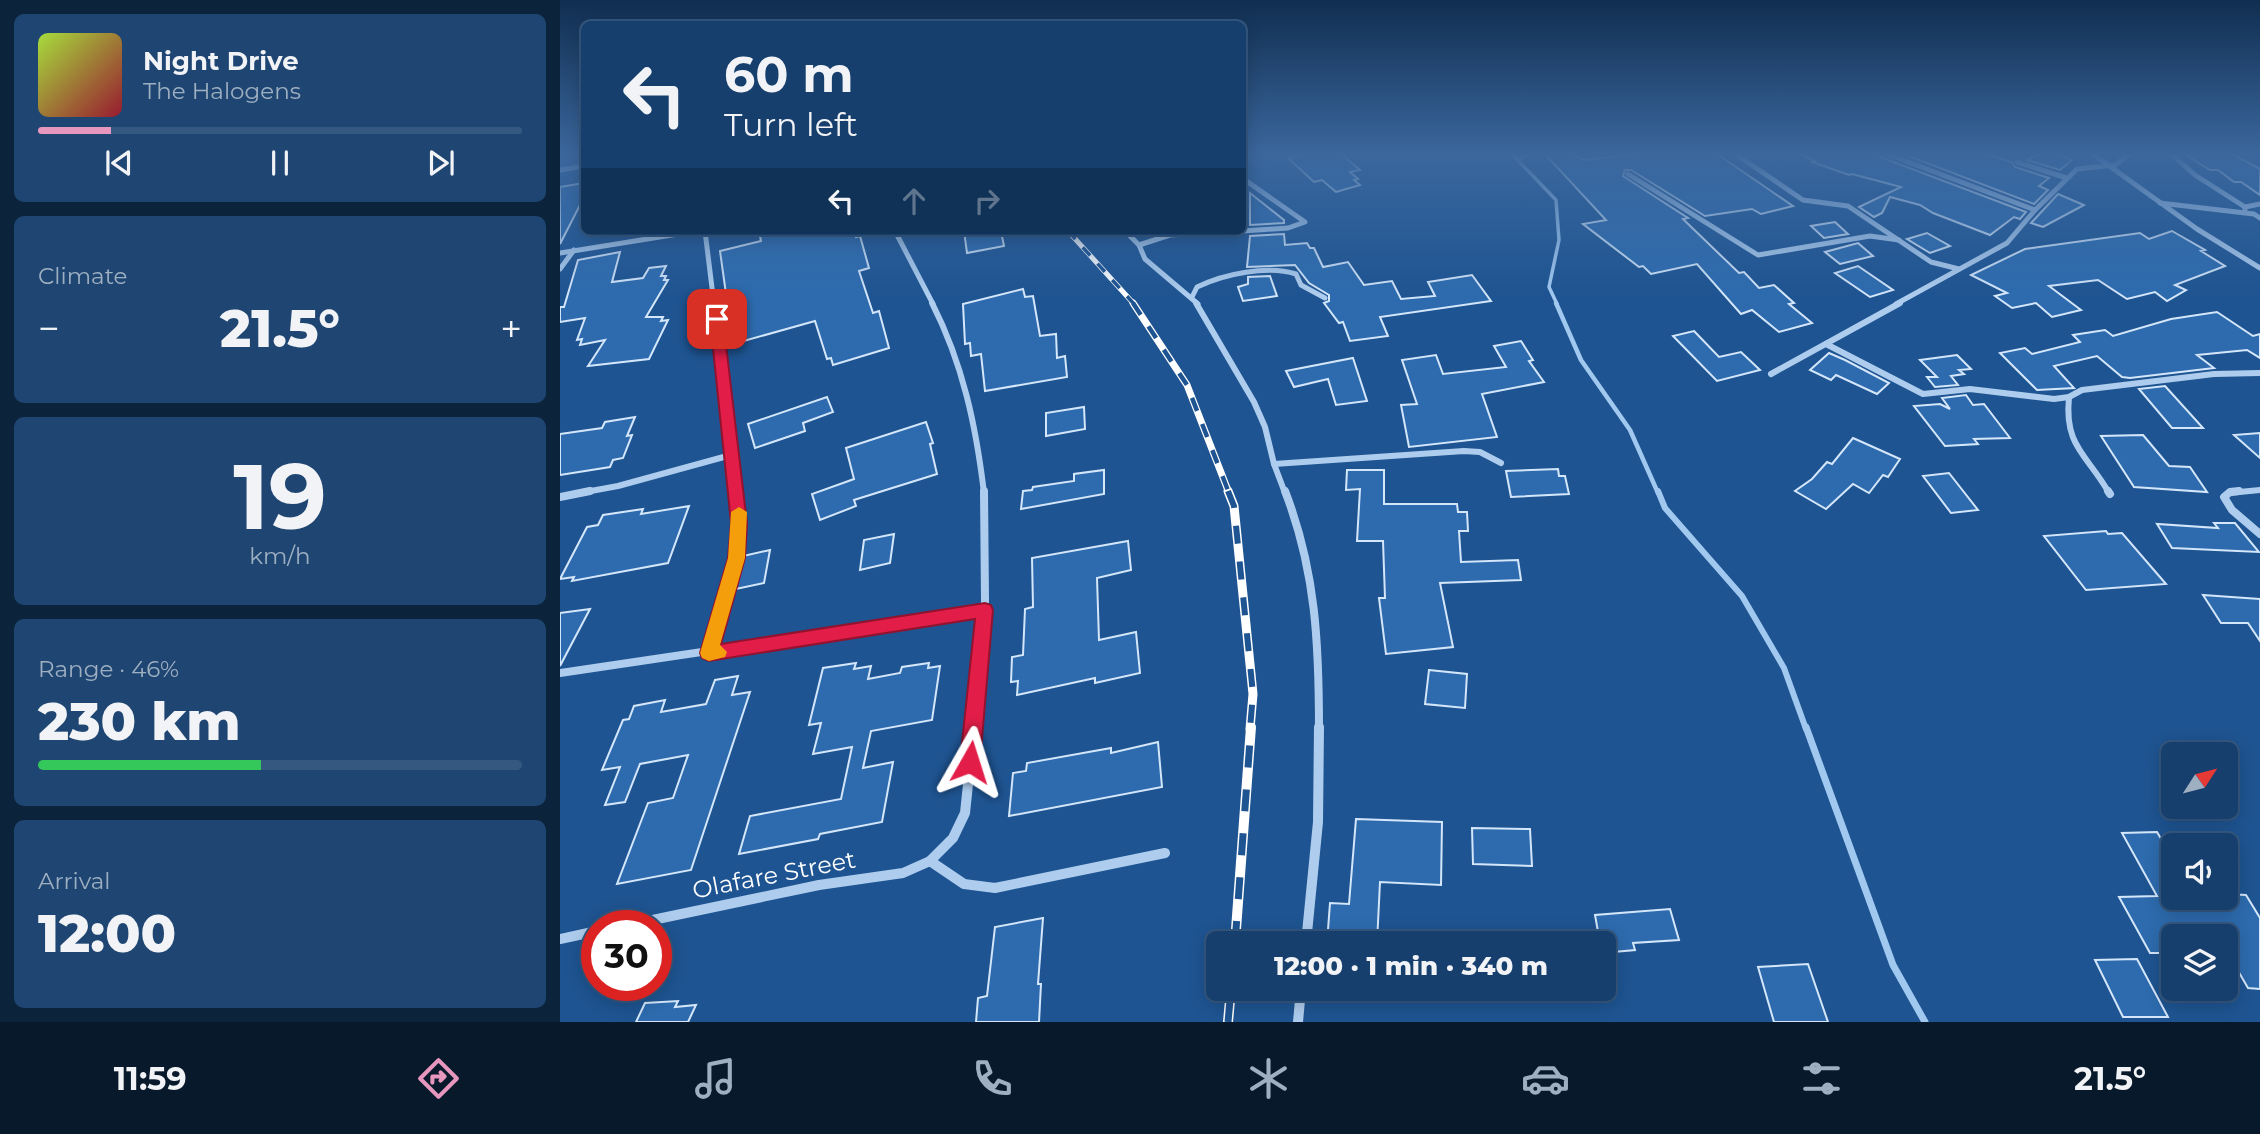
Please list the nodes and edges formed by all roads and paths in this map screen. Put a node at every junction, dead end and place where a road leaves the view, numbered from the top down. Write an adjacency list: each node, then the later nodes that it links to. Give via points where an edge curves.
1 (1273, 200): 14 (street, via 1305,222 1288,229)
2 (1669, 200): 20 (street, via 1758,256 1870,236)
3 (1801, 200): 20 (street, via 1848,206)
4 (2008, 200): 11 (street)
5 (2045, 200): 11 (street)
6 (2155, 200): 8 (street)
7 (2235, 200): 10 (street)
8 (2159, 203): 12 (street); 24 (street)
9 (2260, 204): 10 (street)
10 (2245, 206): 12 (street, via 2243,209)
11 (2035, 210): 26 (street, via 2007,243)
12 (2253, 214): 13 (street)
13 (2260, 218)
14 (1246, 231)
15 (671, 235): 22 (street)
16 (705, 235): 33 (street)
17 (897, 235): 40 (street, via 942,323 967,390 984,479)
18 (1129, 235): 21 (street)
19 (1170, 235): 21 (street)
20 (1899, 240): 26 (street, via 1931,262)
21 (1139, 245): 27 (street, via 1145,259)
22 (574, 250): 23 (street); 25 (street)
23 (560, 253)
24 (2260, 268)
25 (560, 269)
26 (1960, 269): 29 (street)
27 (1192, 297): 28 (street, via 1202,285 1284,270); 35 (street, via 1254,402)
28 (1325, 298)
29 (1826, 344): 31 (street); 32 (street, via 1923,394 1970,389)
30 (2260, 373): 32 (street, via 2082,390)
31 (1771, 374)
32 (2069, 397): 37 (street, via 2066,422 2074,444)
33 (731, 455): 38 (street); 41 (street, via 738,498 736,558)
34 (1501, 463): 35 (street, via 1480,452 1464,451)
35 (1274, 464): 46 (street, via 1296,520 1313,594 1318,822)
36 (2260, 490): 39 (street, via 2230,492 2224,498)
37 (2110, 494)
38 (560, 497)
39 (2260, 534)
40 (985, 610): 41 (street); 44 (street, via 965,813 953,838)
41 (709, 653): 42 (street)
42 (560, 673)
43 (1165, 853): 44 (street, via 995,888 964,884)
44 (930, 861): 45 (street, Olafare Street, via 903,873 819,885)
45 (672, 916)
46 (1307, 931)
47 (581, 934): 48 (street)
48 (560, 939)
49 (1300, 1001): 50 (street)
50 (1298, 1022)

